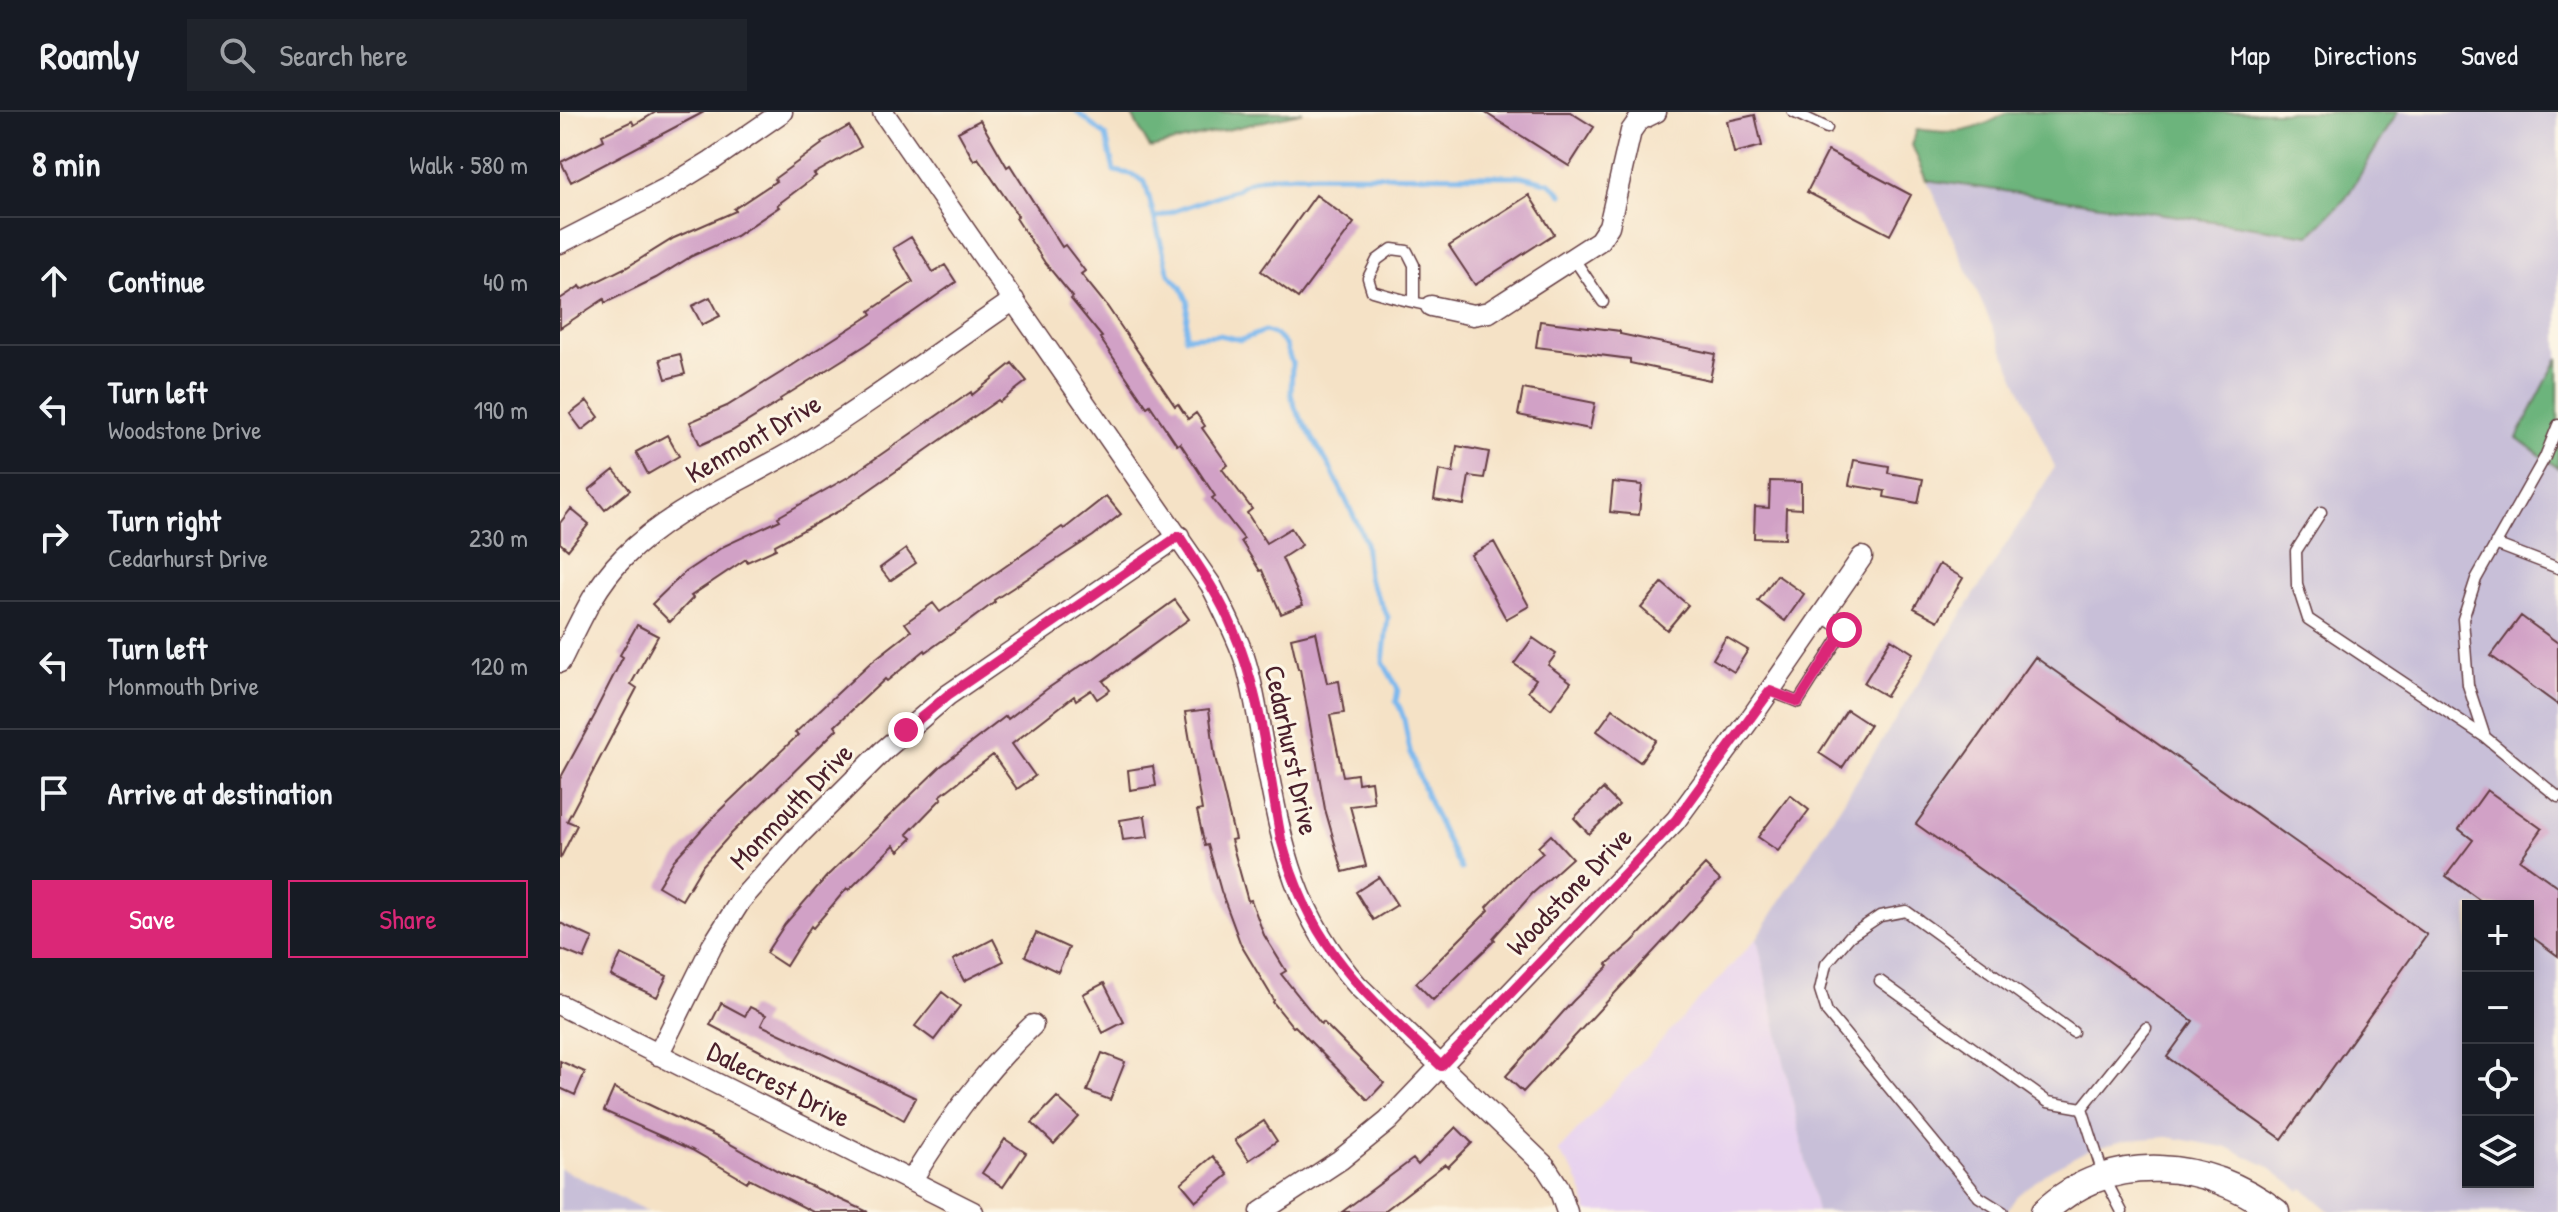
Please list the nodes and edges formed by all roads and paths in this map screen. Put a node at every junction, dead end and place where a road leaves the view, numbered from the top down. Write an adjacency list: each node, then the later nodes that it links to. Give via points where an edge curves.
1 (782, 112): 6 (street, via 667,188)
2 (883, 112): 8 (street, Cedarhurst Drive)
3 (1656, 112): 7 (street, via 1631,131 1605,234)
4 (1793, 112): 5 (lane)
5 (1827, 128)
6 (560, 243)
7 (1574, 259): 9 (lane); 10 (street, via 1483,315)
8 (1014, 300): 13 (street, Cedarhurst Drive); 18 (street, Kenmont Drive, via 797,448 653,530 601,586)
9 (1603, 302)
10 (1423, 304): 10 (lane, via 1372,291 1368,278 1377,260 1392,249 1407,251)
11 (2558, 425): 14 (lane)
12 (2321, 512): 20 (lane, via 2296,551 2297,585 2308,619)
13 (1179, 536): 27 (street, Monmouth Drive, via 948,695 883,751 741,900); 28 (street, Cedarhurst Drive, via 1211,585 1245,659 1281,839 1306,911 1341,966)
14 (2495, 544): 16 (lane); 20 (lane, via 2463,619 2468,685)
15 (1862, 557): 17 (street, Woodstone Drive)
16 (2558, 568)
17 (1821, 616): 19 (street, Woodstone Drive); 19 (lane, via 1844,630 1798,702)
18 (560, 662)
19 (1770, 691): 28 (street, Woodstone Drive, via 1676,820)
20 (2485, 737): 21 (lane)
21 (2558, 797)
22 (1880, 981): 29 (lane, via 2048,1102)
23 (560, 1005): 27 (street, Dalecrest Drive)
24 (1033, 1025): 31 (street, via 975,1085)
25 (2146, 1028): 29 (lane)
26 (2073, 1032): 35 (lane, via 1906,911 1880,916 1850,936 1826,964 1820,990 1827,1012 1979,1197)
27 (658, 1055): 31 (street, Dalecrest Drive)
28 (1441, 1066): 33 (street, Woodstone Drive, via 1363,1142); 34 (street, Cedarhurst Drive, via 1545,1166)
29 (2082, 1108): 30 (lane)
30 (2104, 1177): 36 (street, via 2065,1195); 37 (lane); 38 (street, via 2149,1169 2191,1172 2232,1184)
31 (911, 1181): 32 (street, Dalecrest Drive)
32 (973, 1212)
33 (1261, 1212)
34 (1567, 1212)
35 (2003, 1212)
36 (2044, 1212)
37 (2122, 1212)
38 (2276, 1212)

